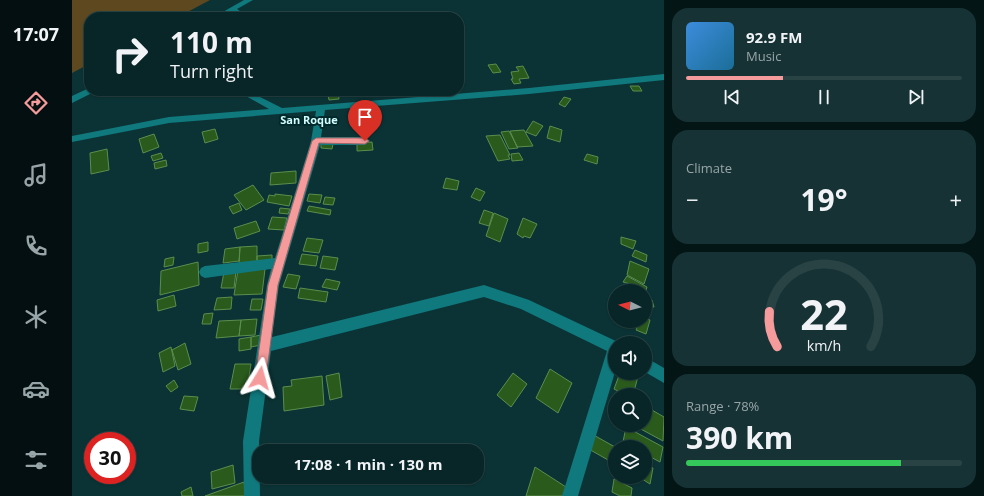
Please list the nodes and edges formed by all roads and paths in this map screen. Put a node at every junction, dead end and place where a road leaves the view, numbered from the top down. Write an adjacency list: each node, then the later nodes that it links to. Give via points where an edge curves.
1 (249, 0): 2 (street)
2 (232, 9): 3 (street); 4 (street)
3 (227, 12)
4 (236, 12)
5 (664, 77): 9 (street)
6 (84, 93): 10 (street)
7 (251, 96): 12 (street)
8 (459, 96): 11 (street)
9 (464, 96)
10 (72, 100)
11 (321, 107): 12 (street); 14 (street)
12 (279, 110): 13 (street, via 169,120)
13 (72, 139)
14 (316, 141): 15 (street); 16 (street)
15 (365, 141)
16 (279, 263): 17 (street); 18 (street, via 273,285)
17 (205, 272)
18 (265, 346): 21 (street, via 251,441); 22 (street, via 484,291 524,304 615,348)
19 (652, 368): 20 (street)
20 (664, 376)
21 (252, 496)
22 (570, 496)

